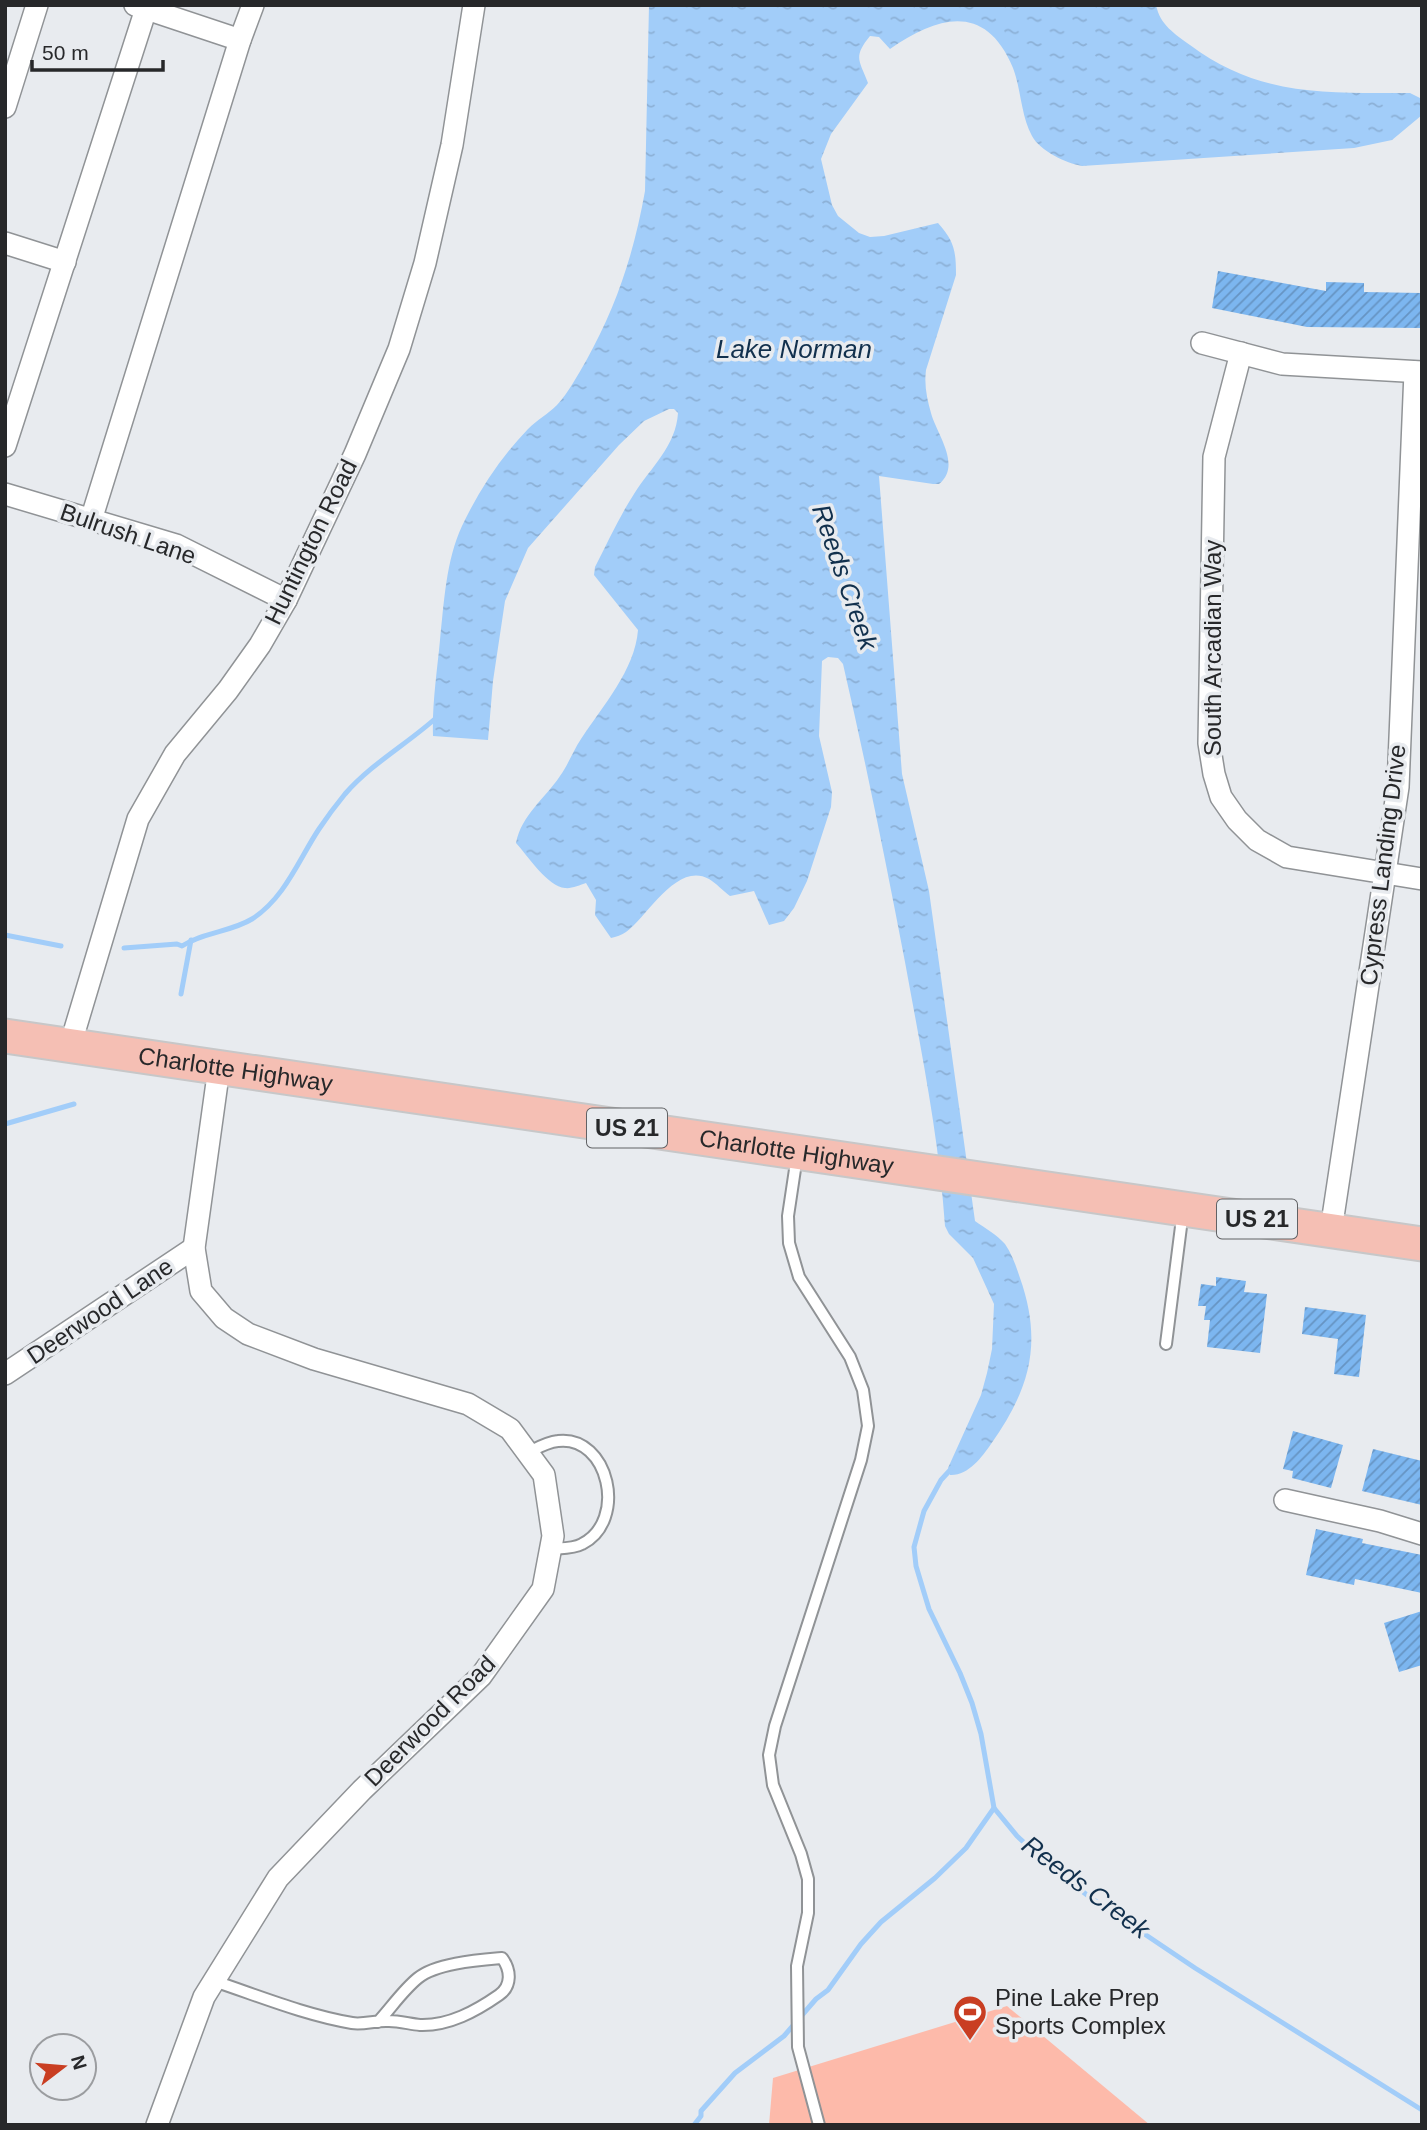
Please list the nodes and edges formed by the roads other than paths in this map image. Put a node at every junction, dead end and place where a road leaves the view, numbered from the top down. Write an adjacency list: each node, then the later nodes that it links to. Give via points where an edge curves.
1 (37, 5): 6 (street)
2 (253, 5): 5 (street)
3 (474, 5): 15 (street, Huntington Road, via 452,145 425,263 399,349)
4 (140, 7): 5 (street); 8 (street)
5 (240, 40): 14 (street)
6 (5, 107)
7 (5, 243): 8 (street)
8 (65, 262): 12 (street)
9 (1202, 343): 10 (street)
10 (1241, 353): 11 (street, via 1282,364); 16 (street, South Arcadian Way, via 1214,457 1209,743 1214,774 1229,808 1257,841 1287,857)
11 (1418, 372): 16 (street, Cypress Landing Drive, via 1398,787)
12 (5, 446)
13 (5, 494): 14 (street, Bulrush Lane)
14 (92, 520): 15 (street, Bulrush Lane, via 176,545)
15 (286, 600): 19 (street, Huntington Road, via 228,690 175,754 138,819)
16 (1384, 874): 17 (street, South Arcadian Way); 23 (street, Cypress Landing Drive)
17 (1422, 879)
18 (5, 1036): 19 (main road, Charlotte Highway / US 21)
19 (70, 1046): 20 (main road, Charlotte Highway / US 21)
20 (219, 1068): 21 (main road, Charlotte Highway / US 21); 25 (street, Deerwood Road)
21 (797, 1153): 22 (main road, Charlotte Highway / US 21); 35 (lane, via 789,1243 799,1277 850,1357 863,1390 868,1426 769,1755 772,1785 808,1879 808,1913 796,1966 798,2047)
22 (1184, 1209): 23 (main road, Charlotte Highway / US 21); 26 (lane)
23 (1331, 1230): 24 (main road, Charlotte Highway / US 21)
24 (1422, 1244)
25 (194, 1248): 27 (street, Deerwood Lane); 28 (street, Deerwood Road, via 201,1291 224,1318 248,1334 314,1359 468,1404 510,1429)
26 (1166, 1344)
27 (5, 1374)
28 (527, 1453): 31 (street, Deerwood Road, via 544,1475); 31 (lane, via 558,1441 579,1445 602,1467 608,1485 607,1509 597,1532 582,1544)
29 (1286, 1500): 30 (street)
30 (1422, 1534)
31 (550, 1549): 32 (street, Deerwood Road, via 543,1589 481,1676 278,1878)
32 (214, 1981): 33 (lane, via 304,2011 353,2023); 34 (street, Deerwood Road)
33 (378, 2022): 33 (lane, via 435,2024 473,2011 502,1993 510,1979 509,1967 502,1958 485,1959 427,1972)
34 (157, 2125)
35 (819, 2125)

